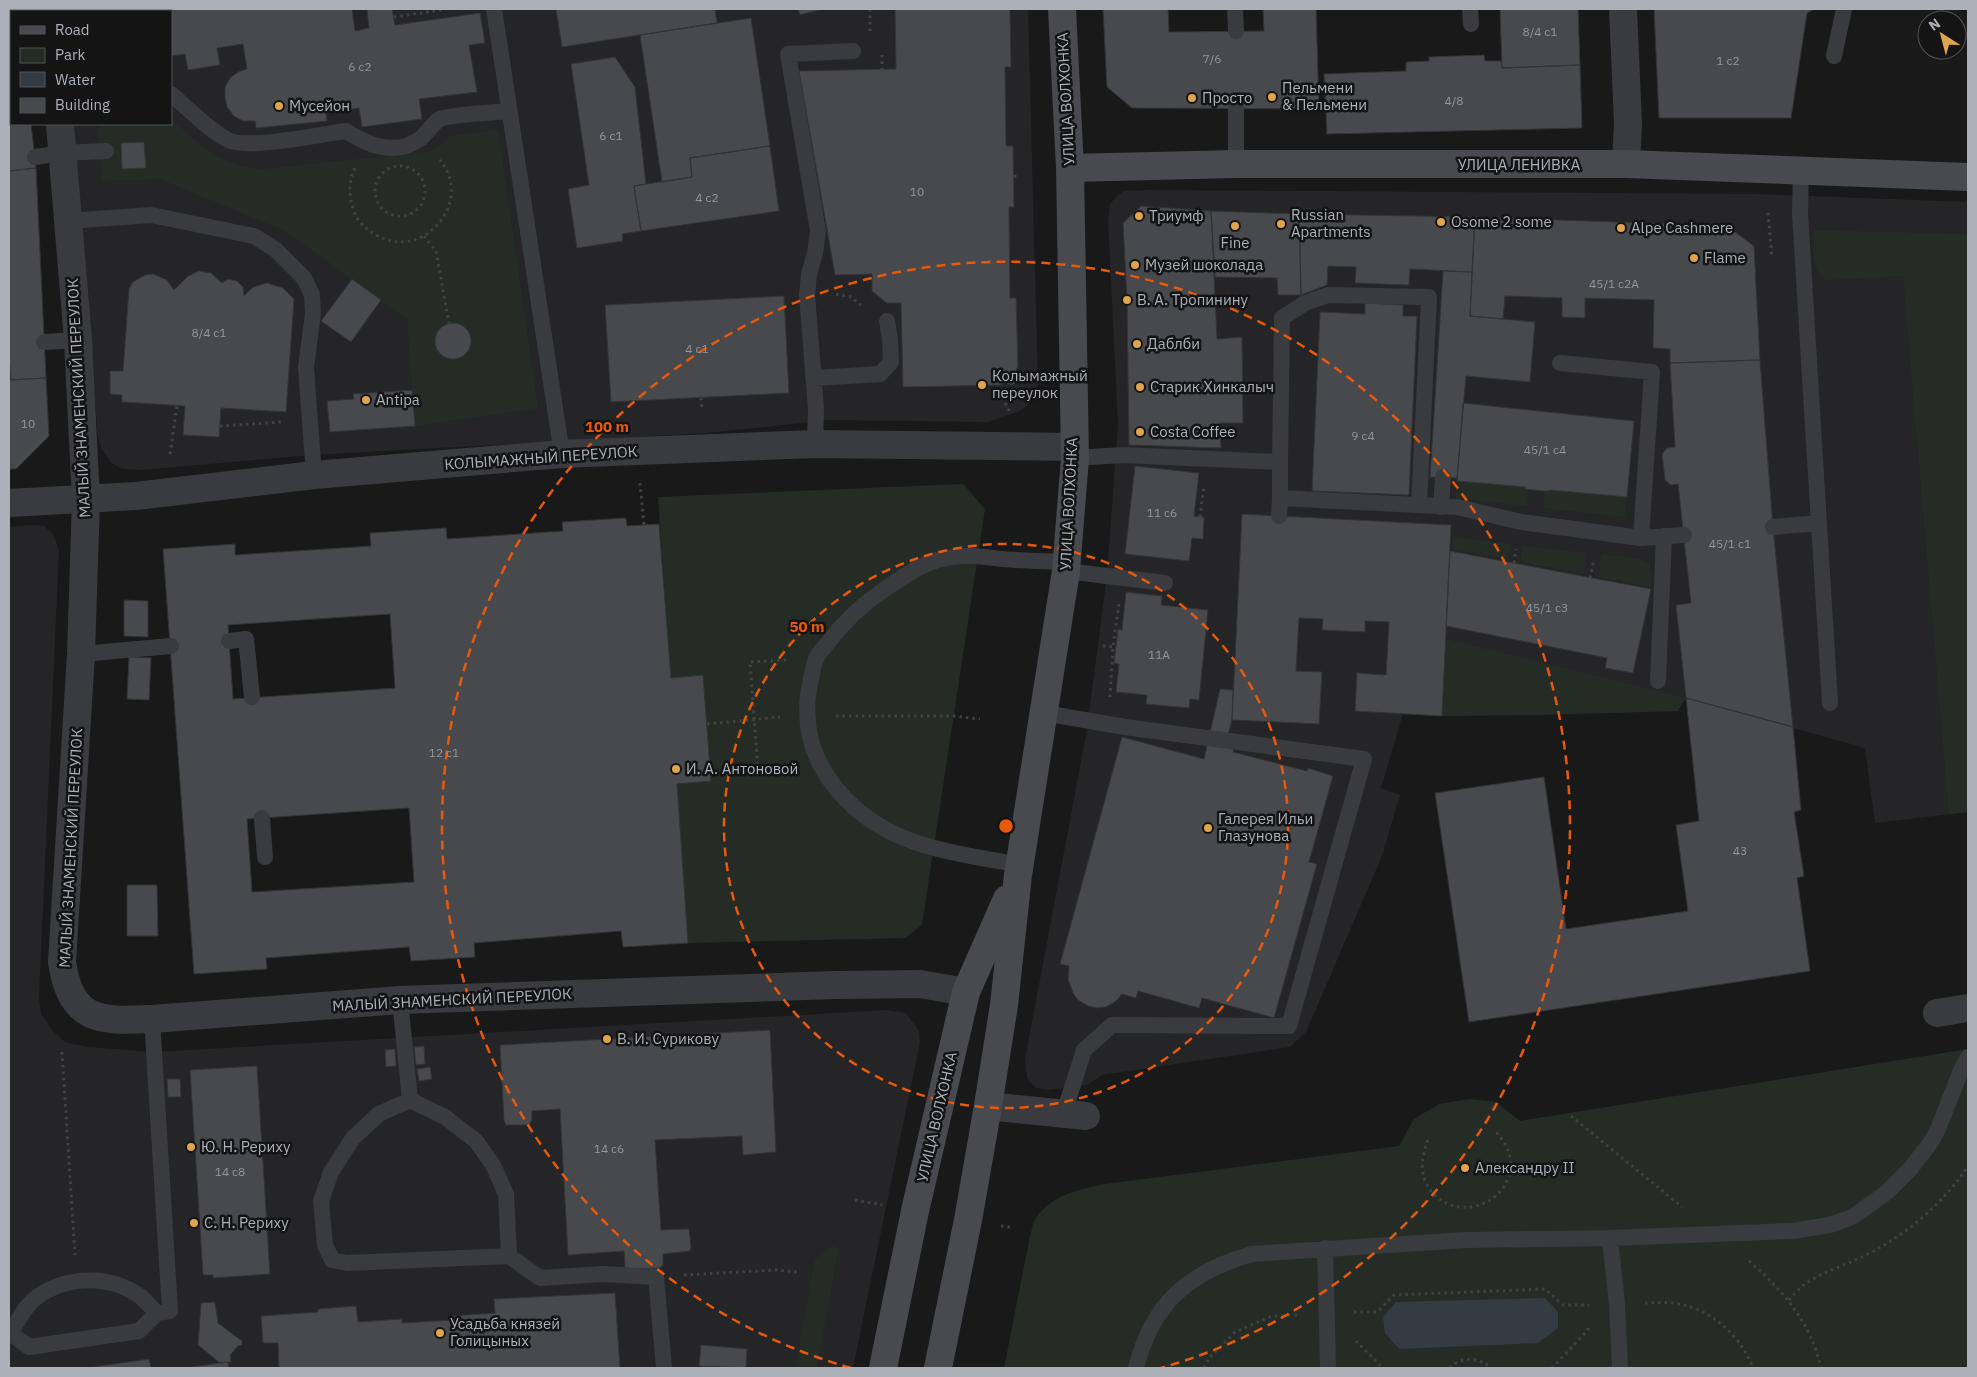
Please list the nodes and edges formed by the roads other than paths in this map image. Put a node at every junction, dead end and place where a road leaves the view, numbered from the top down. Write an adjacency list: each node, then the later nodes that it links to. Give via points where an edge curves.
1 (494, 9): 11 (lane)
2 (1062, 9): 18 (main road, УЛИЦА ВОЛХОНКА)
3 (1235, 9): 6 (lane)
4 (1623, 9): 17 (street, via 1628,123)
5 (1844, 9): 8 (lane)
6 (1236, 31)
7 (852, 51): 26 (lane, via 788,54 818,231 807,295)
8 (1834, 56)
9 (172, 95): 11 (lane, via 216,133 230,142 248,145 346,131 360,141 395,149 416,142 440,119)
10 (1236, 108): 16 (lane)
11 (510, 111): 29 (lane)
12 (60, 125): 14 (street, МАЛЫЙ ЗНАМЕНСКИЙ ПЕРЕУЛОК)
13 (106, 151): 14 (lane)
14 (63, 153): 15 (lane); 21 (street, МАЛЫЙ ЗНАМЕНСКИЙ ПЕРЕУЛОК)
15 (34, 157)
16 (1236, 164): 17 (main road, УЛИЦА ЛЕНИВКА); 18 (main road, УЛИЦА ЛЕНИВКА)
17 (1626, 164): 19 (main road, УЛИЦА ЛЕНИВКА)
18 (1070, 168): 28 (main road, УЛИЦА ВОЛХОНКА)
19 (1800, 170): 20 (main road, УЛИЦА ЛЕНИВКА); 39 (lane)
20 (1968, 177)
21 (68, 221): 23 (street, МАЛЫЙ ЗНАМЕНСКИЙ ПЕРЕУЛОК); 31 (lane, via 151,215 254,236 276,250 304,278 312,295 313,314 306,368)
22 (887, 321): 26 (lane, via 891,362 880,374)
23 (78, 340): 24 (lane); 34 (street, МАЛЫЙ ЗНАМЕНСКИЙ ПЕРЕУЛОК)
24 (44, 342)
25 (1560, 362): 43 (lane, via 1652,372)
26 (815, 378): 27 (lane)
27 (815, 444): 28 (street, КОЛЫМАЖНЫЙ ПЕРЕУЛОК); 29 (street, КОЛЫМАЖНЫЙ ПЕРЕУЛОК)
28 (1074, 453): 30 (lane); 44 (main road, УЛИЦА ВОЛХОНКА)
29 (562, 454): 31 (street, КОЛЫМАЖНЫЙ ПЕРЕУЛОК)
30 (1280, 462): 33 (lane); 36 (lane, via 1282,318 1305,302 1328,295 1429,297)
31 (314, 476): 34 (street, КОЛЫМАЖНЫЙ ПЕРЕУЛОК)
32 (1443, 478): 37 (lane)
33 (1280, 498): 36 (lane); 38 (lane)
34 (86, 500): 35 (street, КОЛЫМАЖНЫЙ ПЕРЕУЛОК); 48 (street, МАЛЫЙ ЗНАМЕНСКИЙ ПЕРЕУЛОК)
35 (9, 503)
36 (1419, 505): 37 (lane)
37 (1441, 507): 43 (lane, via 1521,522)
38 (1279, 516)
39 (1819, 523): 40 (lane); 51 (lane)
40 (1773, 527)
41 (1684, 534): 42 (lane)
42 (1664, 536): 43 (lane); 49 (lane)
43 (1641, 538)
44 (1066, 567): 45 (lane); 52 (main road, УЛИЦА ВОЛХОНКА); 55 (lane, via 979,556 945,558 921,567 896,581 849,617 816,658 808,692 806,715 819,764 840,794 856,809 900,838)
45 (1165, 582)
46 (229, 641): 50 (lane, via 246,639)
47 (170, 646): 48 (lane)
48 (81, 654): 60 (street, МАЛЫЙ ЗНАМЕНСКИЙ ПЕРЕУЛОК, via 62,962 66,984 78,1004 92,1015 112,1020)
49 (1658, 681)
50 (252, 697)
51 (1830, 704)
52 (1044, 714): 55 (main road, УЛИЦА ВОЛХОНКА); 64 (lane, via 1364,758 1289,1026 1112,1025 1084,1050)
53 (262, 818): 54 (lane)
54 (266, 858)
55 (1019, 870): 56 (main road, УЛИЦА ВОЛХОНКА); 63 (main road, УЛИЦА ВОЛХОНКА, via 1004,1005)
56 (966, 992): 57 (street, МАЛЫЙ ЗНАМЕНСКИЙ ПЕРЕУЛОК, via 920,984 818,985); 71 (main road, УЛИЦА ВОЛХОНКА, via 915,1211)
57 (400, 1000): 60 (street, МАЛЫЙ ЗНАМЕНСКИЙ ПЕРЕУЛОК); 62 (lane)
58 (1968, 1008): 59 (street)
59 (1937, 1013)
60 (152, 1019): 68 (lane, via 170,1311)
61 (1968, 1058): 65 (lane, via 1931,1142 1900,1180 1852,1217 1812,1229)
62 (410, 1100): 67 (lane, via 445,1117 476,1141 493,1164 506,1194); 67 (lane, via 379,1114 353,1138 331,1172 322,1200 325,1245 332,1260 347,1263)
63 (988, 1106): 64 (street); 72 (main road, УЛИЦА ВОЛХОНКА)
64 (1075, 1115)
65 (1610, 1238): 66 (lane, via 1465,1240); 75 (lane)
66 (1325, 1248): 73 (lane, via 1252,1254 1204,1272 1166,1303 1151,1325); 74 (lane)
67 (509, 1256): 70 (lane, via 540,1278 603,1274 656,1276)
68 (157, 1312): 69 (lane, via 139,1331 38,1346 29,1347); 69 (lane, via 122,1286 100,1280 77,1280 56,1286 36,1297)
69 (9, 1333)
70 (664, 1368)
71 (883, 1368)
72 (938, 1368)
73 (1136, 1368)
74 (1328, 1368)
75 (1620, 1368)

